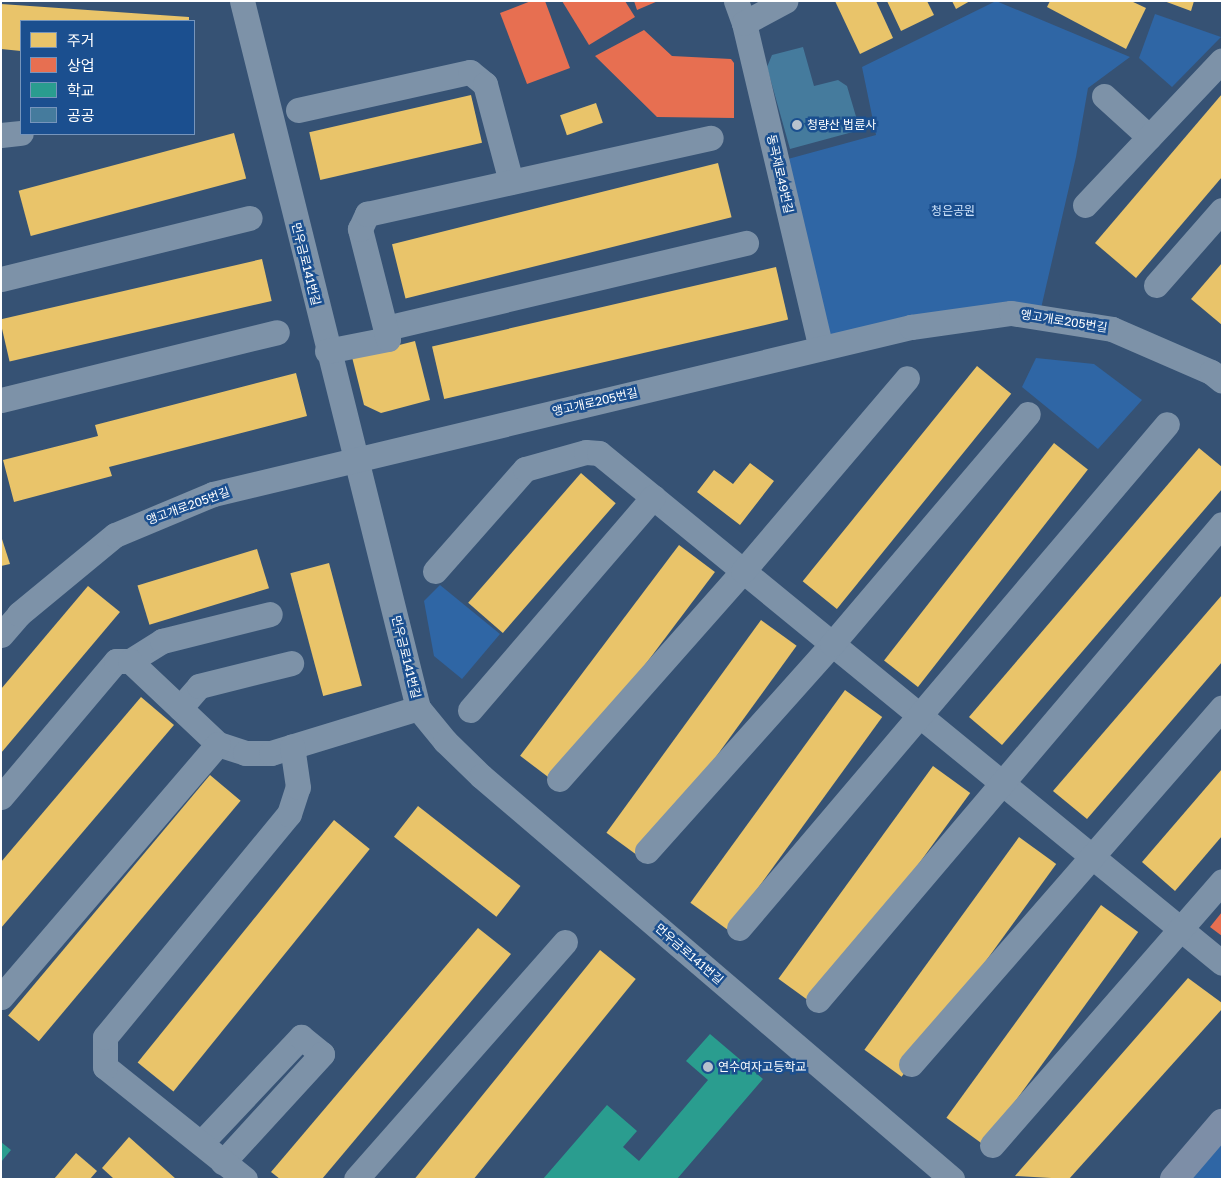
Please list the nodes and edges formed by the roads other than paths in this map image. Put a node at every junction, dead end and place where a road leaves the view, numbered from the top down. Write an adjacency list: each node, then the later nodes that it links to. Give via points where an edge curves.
1 (242, 1): 21 (street, 먼우금로141번길)
2 (785, 1): 3 (street)
3 (740, 12): 20 (street, 동곡재로49번길)
4 (1222, 60): 9 (street)
5 (1104, 96): 9 (street)
6 (298, 110): 11 (street, via 470,72 485,84)
7 (20, 133): 8 (street)
8 (1, 135)
9 (1149, 137): 12 (street)
10 (711, 138): 11 (street)
11 (511, 182): 18 (street, via 366,214 360,229)
12 (1085, 205)
13 (1222, 210): 17 (street)
14 (250, 218): 16 (street)
15 (746, 243): 18 (street)
16 (1, 279)
17 (1156, 285)
18 (386, 328): 21 (street, via 388,339)
19 (277, 332): 24 (street)
20 (821, 348): 23 (street, 앵고개로205번길, via 911,327 1011,313 1112,329 1211,372); 27 (street, 앵고개로205번길)
21 (327, 351): 27 (street, 먼우금로141번길)
22 (907, 378): 30 (street)
23 (1222, 381)
24 (1, 400)
25 (1028, 414): 34 (street)
26 (1167, 424): 41 (street)
27 (354, 460): 33 (street, 앵고개로205번길, via 213,494 115,535 19,614); 39 (street, 먼우금로141번길)
28 (653, 497): 30 (street); 31 (street, via 599,453 586,452 536,465 526,470); 40 (street)
29 (1222, 524): 45 (street)
30 (743, 571): 34 (street); 44 (street)
31 (436, 572)
32 (270, 614): 35 (street, via 162,641)
33 (1, 635)
34 (832, 644): 41 (street); 47 (street)
35 (130, 660): 38 (street); 46 (street, via 116,661)
36 (291, 663): 38 (street, via 199,686)
37 (1222, 707): 48 (street)
38 (180, 708): 42 (street)
39 (418, 708): 43 (street); 63 (street, 먼우금로141번길, via 445,741 481,776)
40 (470, 710)
41 (919, 716): 45 (street); 50 (street)
42 (218, 744): 43 (street, via 245,753 271,753); 54 (street)
43 (292, 746): 58 (street, via 298,787 289,814 105,1036 105,1067)
44 (559, 779)
45 (1002, 783): 48 (street); 55 (street)
46 (1, 797)
47 (647, 851)
48 (1091, 856): 51 (street); 56 (street)
49 (1222, 881): 51 (street)
50 (739, 928)
51 (1180, 929): 53 (street); 59 (street)
52 (565, 942): 62 (street)
53 (1222, 963)
54 (1, 997)
55 (818, 1000)
56 (911, 1064)
57 (1222, 1123): 64 (main road)
58 (201, 1143): 60 (street); 60 (street, via 301,1037 322,1054)
59 (992, 1145)
60 (224, 1162): 61 (street)
61 (245, 1179)
62 (356, 1179)
63 (952, 1179)
64 (1174, 1179)

